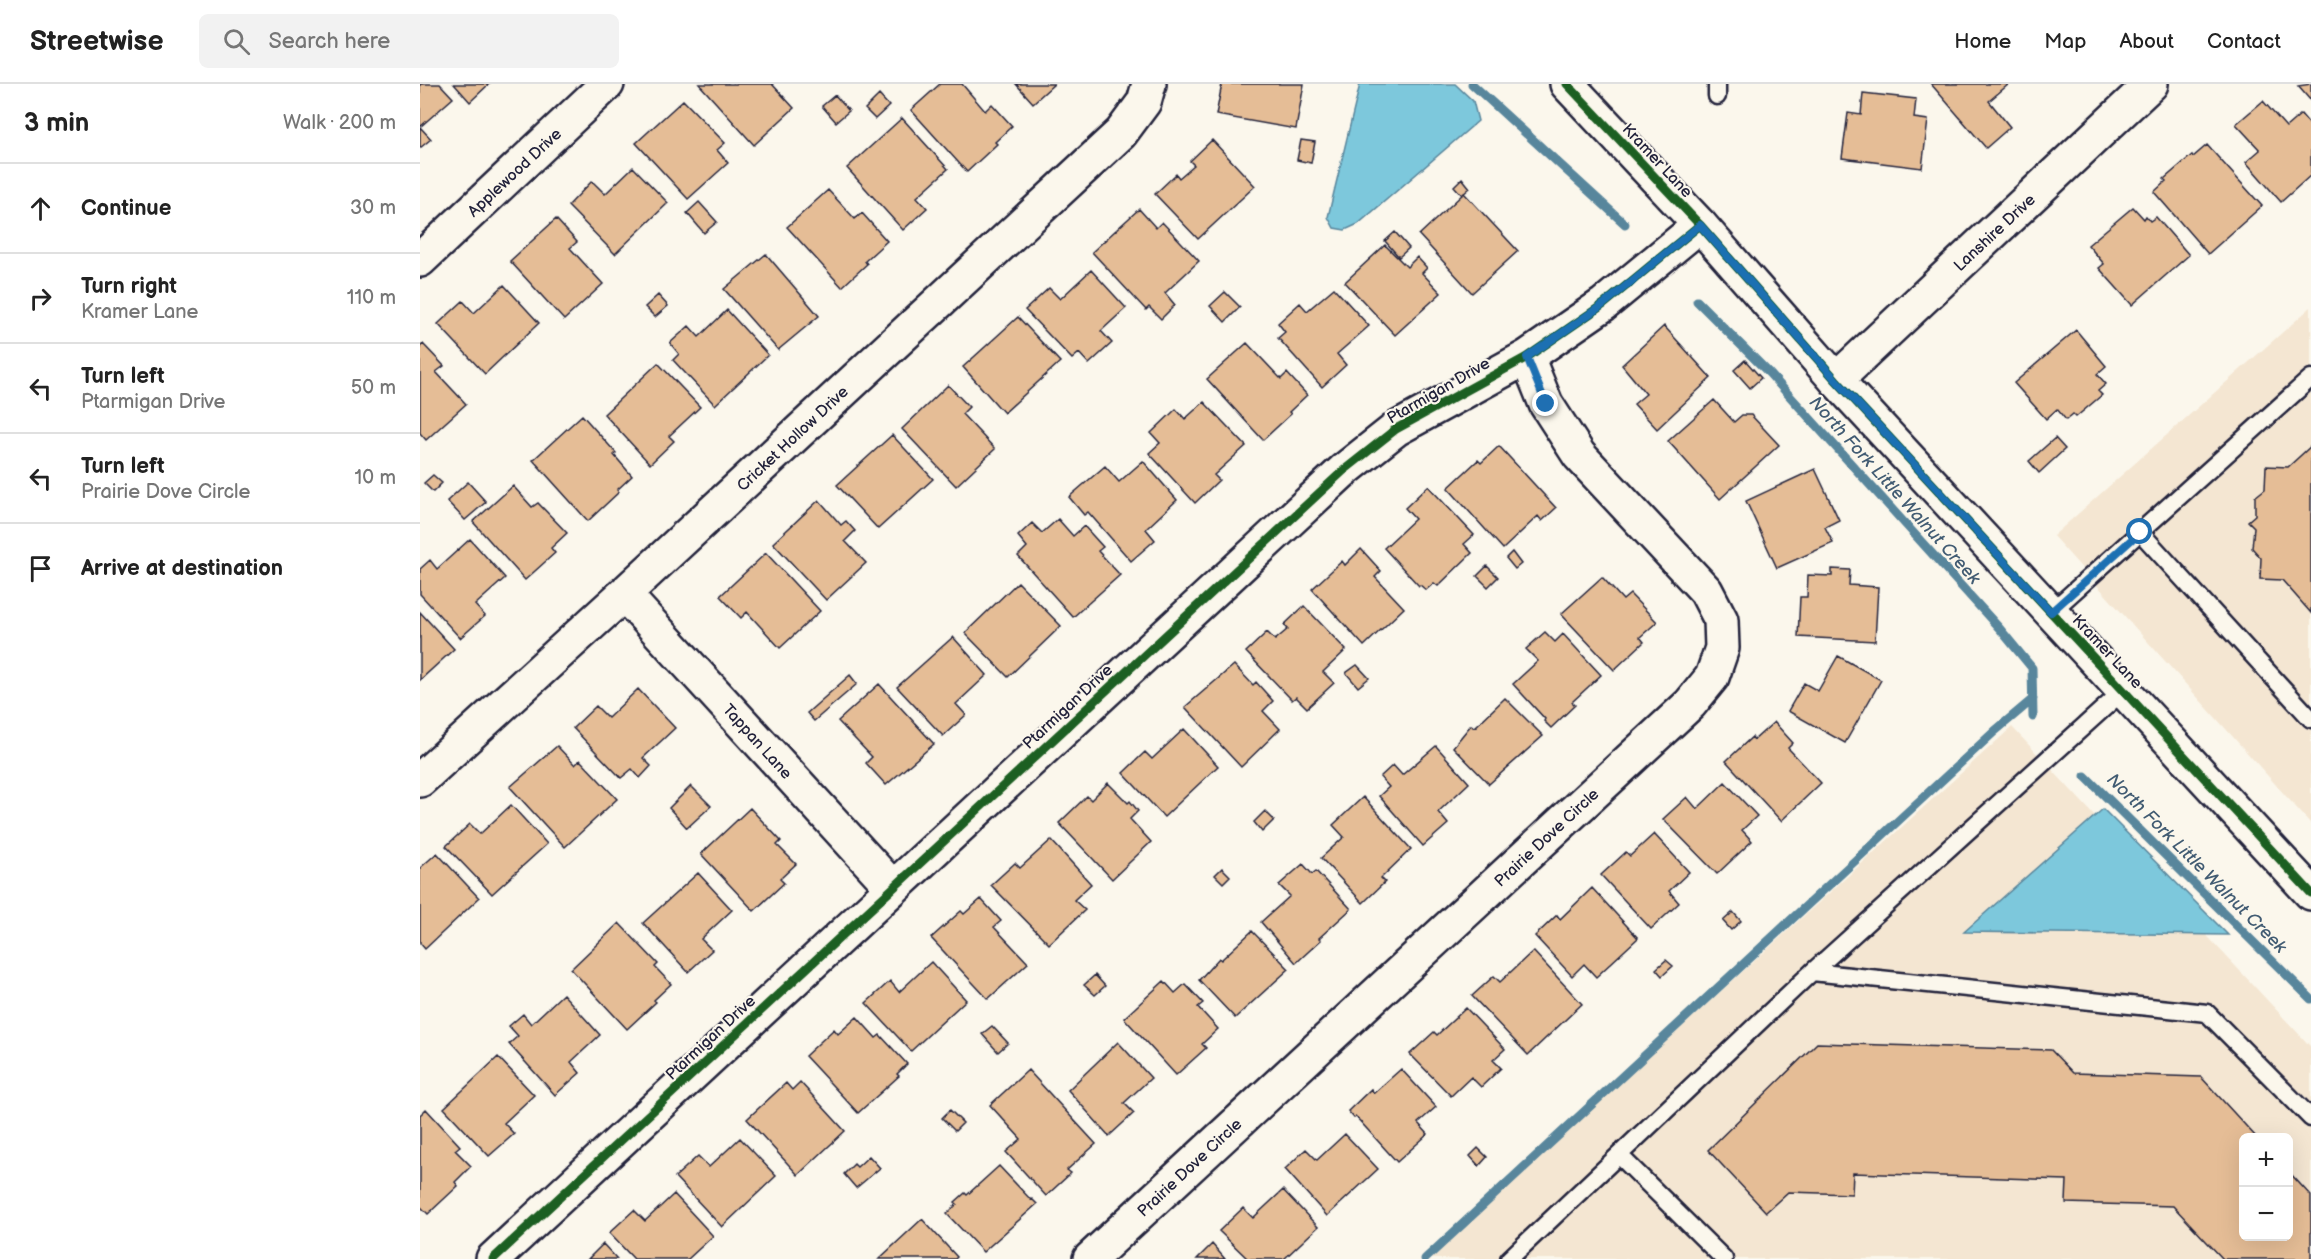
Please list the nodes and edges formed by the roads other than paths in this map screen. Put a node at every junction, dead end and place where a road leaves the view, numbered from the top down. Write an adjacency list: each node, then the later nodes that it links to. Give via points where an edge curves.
1 (608, 84): 6 (street, Applewood Drive)
2 (1149, 84): 11 (street, Cricket Hollow Drive, via 1144,102 1121,133)
3 (1567, 84): 5 (street, Kramer Lane)
4 (2151, 84): 9 (street, Lanshire Drive)
5 (1700, 225): 7 (street, Ptarmigan Drive, via 1604,304); 9 (street, Kramer Lane)
6 (420, 260)
7 (1527, 357): 17 (street, Ptarmigan Drive, via 1396,429 1343,471); 22 (street, Prairie Dove Circle, via 1546,404 1579,455 1706,591 1721,620 1722,648 1712,677 1690,704)
8 (2311, 378): 10 (lane)
9 (1836, 380): 12 (street, Kramer Lane)
10 (2140, 532): 12 (lane); 14 (lane)
11 (624, 594): 15 (street, Cricket Hollow Drive); 17 (street, Tappan Lane)
12 (2051, 612): 13 (street, Kramer Lane)
13 (2124, 690): 16 (street, Kramer Lane); 18 (lane)
14 (2311, 719)
15 (420, 780)
16 (2309, 886)
17 (893, 888): 21 (street, Ptarmigan Drive)
18 (1812, 972): 19 (lane, via 2207,1013); 20 (lane)
19 (2311, 1118)
20 (1619, 1155): 23 (lane); 24 (lane)
21 (493, 1259)
22 (1090, 1259)
23 (1509, 1259)
24 (1724, 1259)

